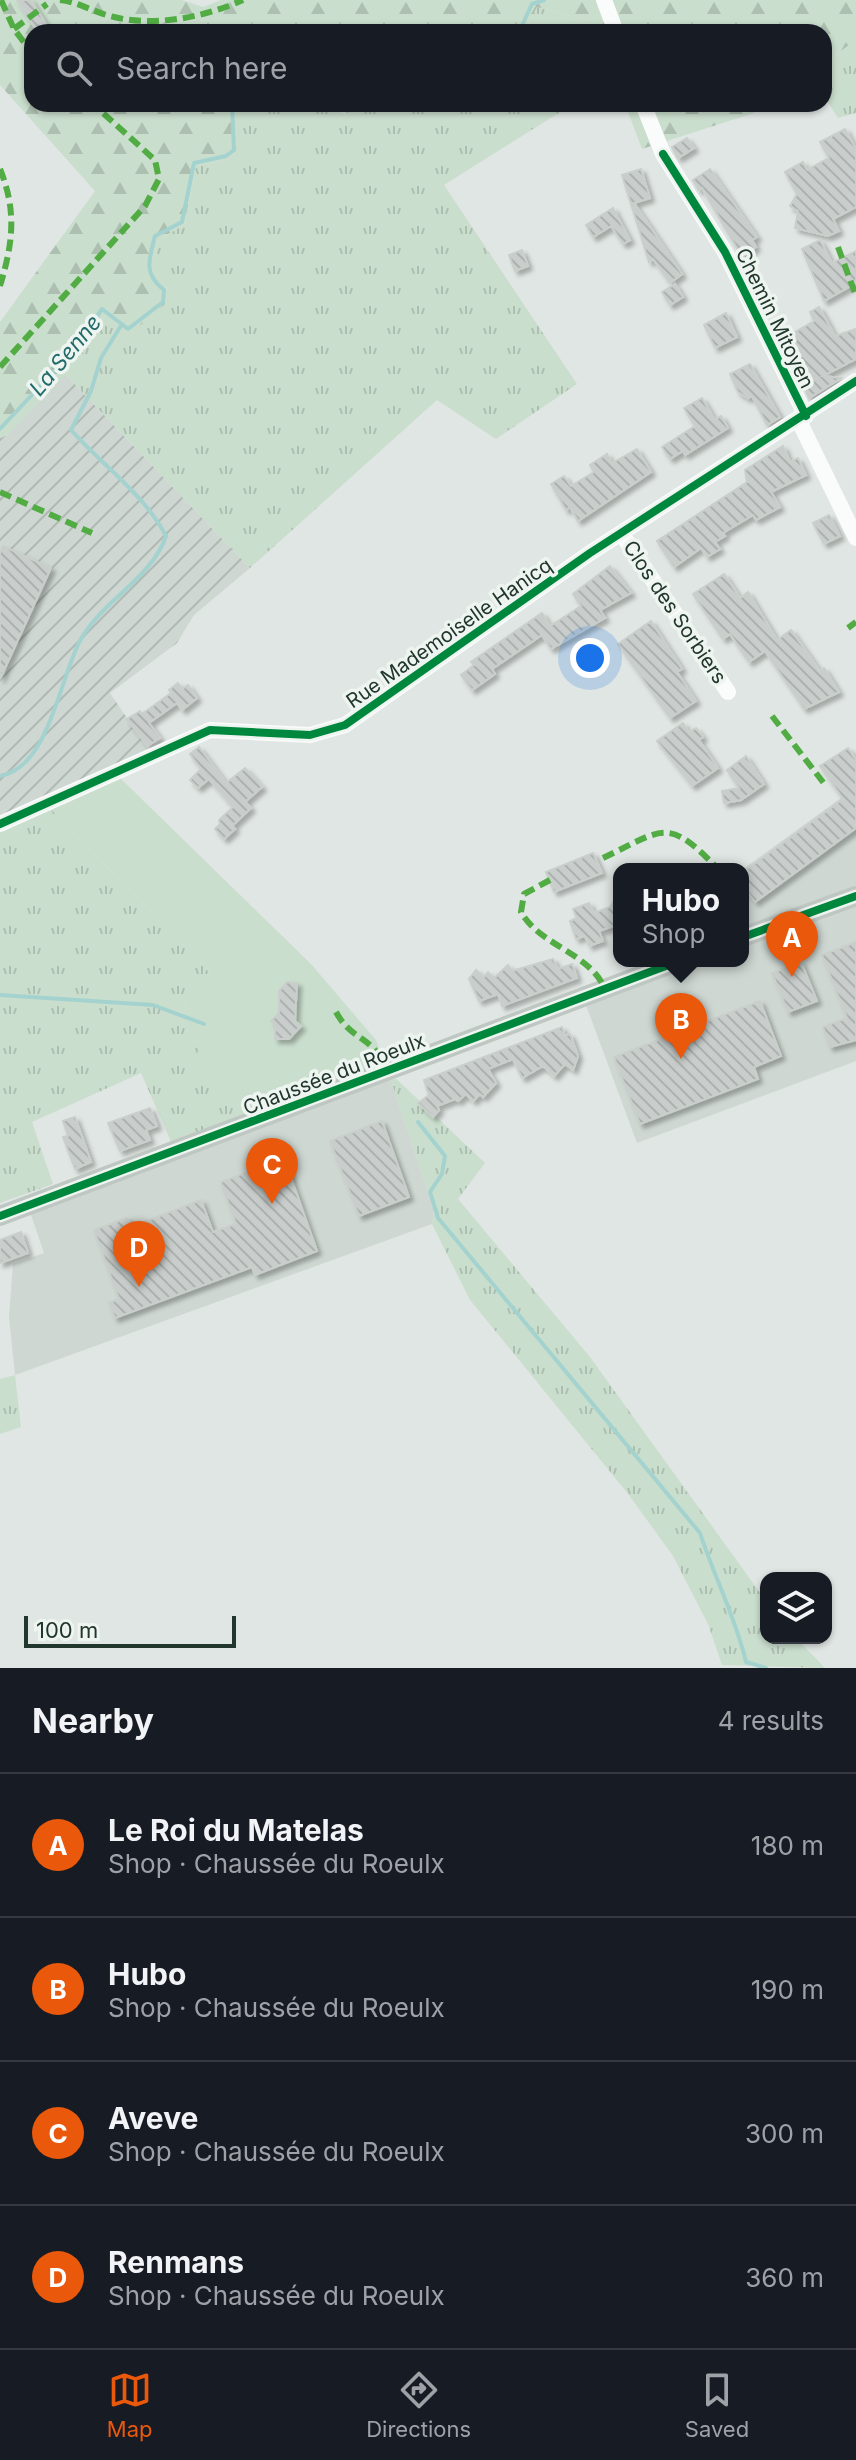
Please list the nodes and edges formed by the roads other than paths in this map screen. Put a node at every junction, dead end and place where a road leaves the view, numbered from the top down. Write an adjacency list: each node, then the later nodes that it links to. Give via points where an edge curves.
1 (605, 4): 2 (street)
2 (613, 24)
3 (646, 112): 5 (street, Chemin Mitoyen, via 663,154 725,252)
4 (856, 381): 5 (street, Rue Mademoiselle Hanicq)
5 (802, 418): 6 (street, Rue Mademoiselle Hanicq); 7 (street, Chemin Mitoyen)
6 (621, 533): 8 (street, Clos des Sorbiers); 9 (street, Rue Mademoiselle Hanicq, via 345,725 300,735 210,730)
7 (856, 538)
8 (728, 692)
9 (0, 824)
10 (856, 896): 11 (main road)
11 (749, 935)
12 (663, 967): 13 (main road, Chaussée du Roeulx)
13 (0, 1216)

